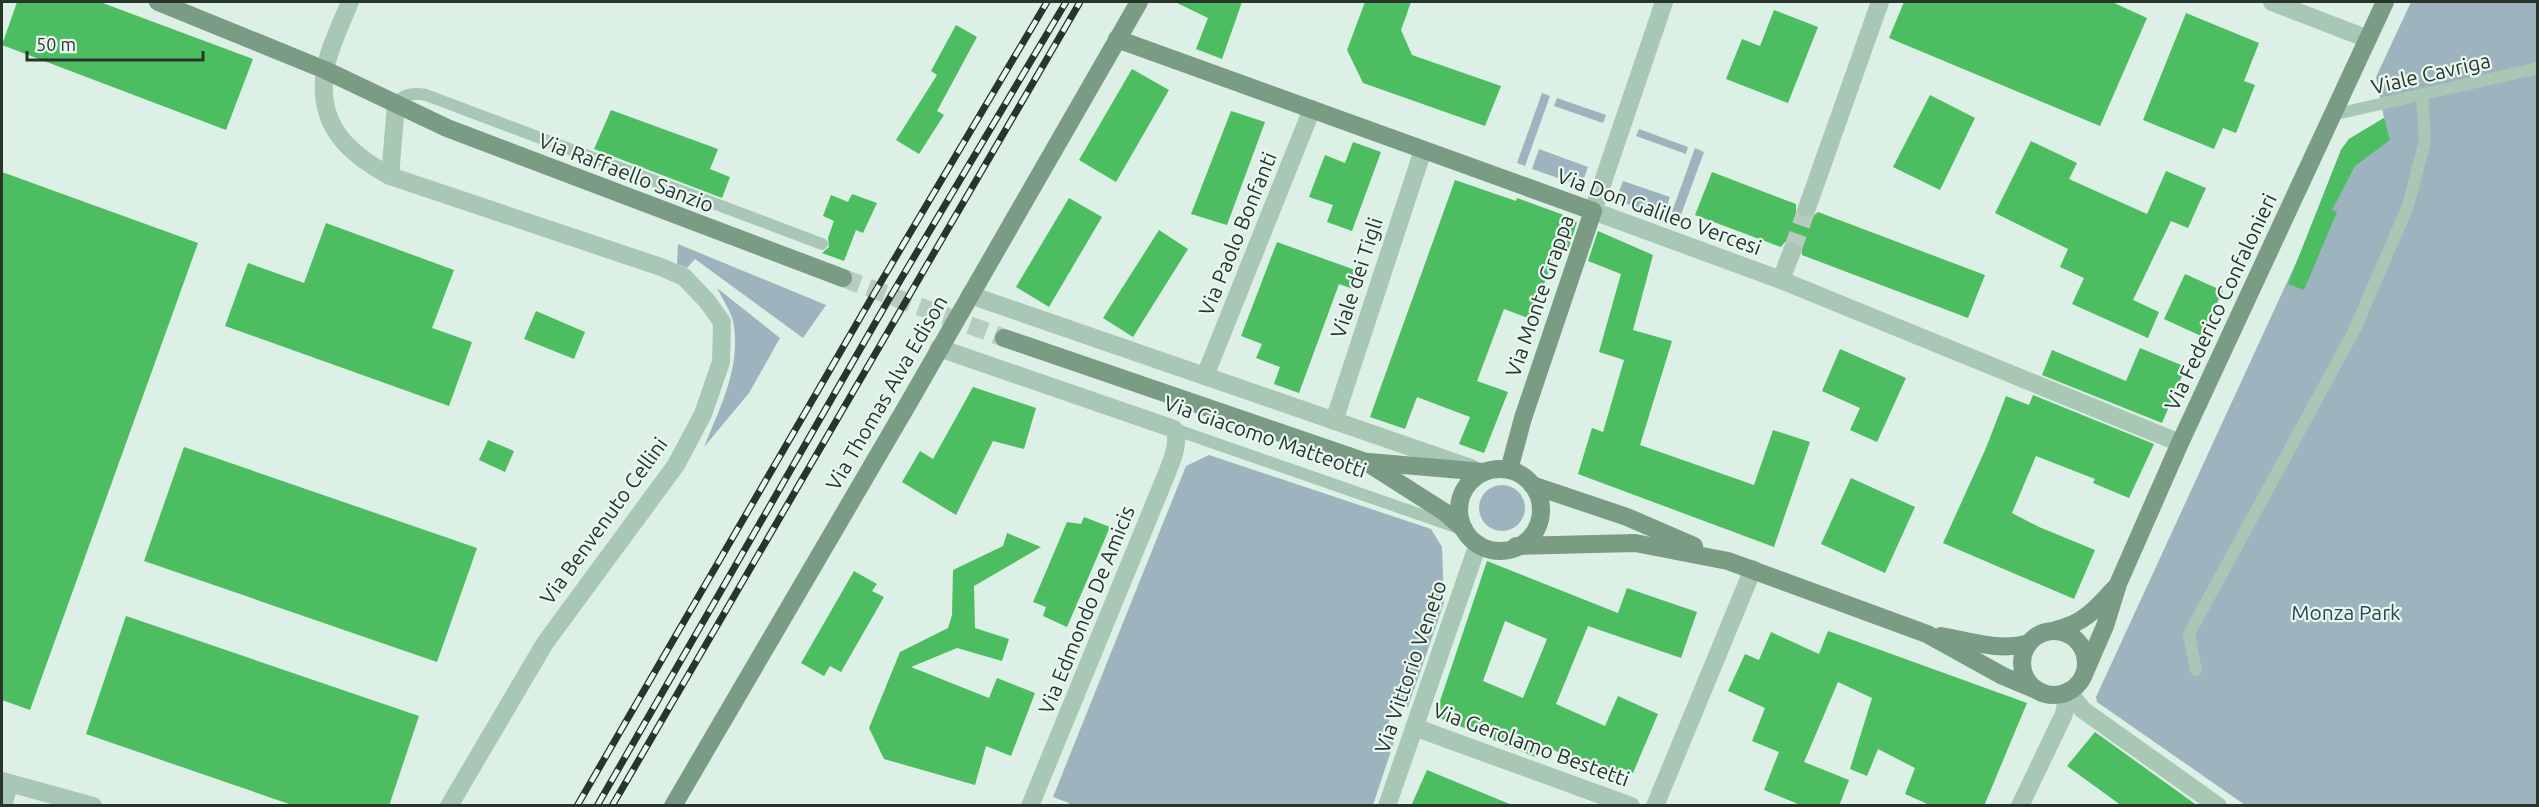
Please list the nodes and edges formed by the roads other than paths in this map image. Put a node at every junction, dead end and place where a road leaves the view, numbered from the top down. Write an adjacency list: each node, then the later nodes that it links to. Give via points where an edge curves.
1 (158, 2): 11 (street, Via Raffaello Sanzio)
2 (350, 2): 11 (street)
3 (1138, 2): 8 (street, Via Thomas Alva Edison)
4 (1664, 2): 19 (street, Via Monte Grappa)
5 (1880, 2): 18 (street)
6 (2272, 2): 9 (street)
7 (2385, 2): 9 (street, Via Federico Confalonieri)
8 (1117, 39): 14 (street, Via Don Galileo Vercesi); 24 (street, Via Thomas Alva Edison)
9 (2368, 39): 15 (street, Via Federico Confalonieri)
10 (2538, 68): 12 (lane, Viale Cavriga)
11 (325, 70): 13 (street, Via Raffaello Sanzio); 17 (street, Via Benvenuto Cellini, via 327,113 337,134 360,158)
12 (2422, 96): 15 (lane, Viale Cavriga); 44 (lane, via 2425,141 2408,206 2354,331 2188,634)
13 (396, 105): 17 (street); 20 (lane, Via Raffaello Sanzio, via 410,94 426,95); 22 (street, Via Raffaello Sanzio, via 457,132)
14 (1312, 110): 16 (street, Via Don Galileo Vercesi); 27 (street, Via Paolo Bonfanti)
15 (2332, 115): 30 (street, Via Federico Confalonieri)
16 (1423, 150): 19 (street, Via Don Galileo Vercesi); 28 (street, Viale dei Tigli)
17 (390, 176): 53 (street, Via Benvenuto Cellini, via 684,277 722,322 721,362 703,414 676,465 545,643)
18 (1807, 208)
19 (1593, 211): 23 (street, Via Don Galileo Vercesi); 32 (street, Via Monte Grappa)
20 (822, 244)
21 (1792, 251): 23 (street)
22 (843, 278)
23 (1781, 280): 30 (street, Via Don Galileo Vercesi)
24 (970, 295): 26 (street, Via Thomas Alva Edison); 27 (street, Via Giacomo Matteotti)
25 (1004, 338): 31 (street, Via Giacomo Matteotti)
26 (939, 348): 29 (street, Via Giacomo Matteotti); 54 (street, Via Thomas Alva Edison)
27 (1205, 376): 28 (street, Via Giacomo Matteotti)
28 (1334, 421): 33 (street, Via Giacomo Matteotti)
29 (1174, 429): 35 (lane, Via Giacomo Matteotti); 55 (street, Via Edmondo De Amicis, via 1177,441 1167,473)
30 (2180, 443): 40 (street, Via Federico Confalonieri)
31 (1366, 462): 33 (street, Via Giacomo Matteotti); 35 (street, Via Giacomo Matteotti, via 1443,511)
32 (1509, 470): 33 (street); 34 (street)
33 (1484, 472): 35 (street, via 1470,481 1461,497 1459,512)
34 (1532, 485): 37 (street, via 1540,504 1539,520 1531,535); 38 (street, via 1628,517)
35 (1464, 530): 36 (street)
36 (1478, 544): 37 (street, via 1497,550); 48 (street, Via Vittorio Veneto)
37 (1516, 546): 38 (street, via 1625,543)
38 (1728, 561): 39 (street)
39 (1753, 569): 42 (street); 58 (street)
40 (2118, 584): 41 (street, Via Federico Confalonieri, via 2092,614 2073,626); 45 (street, Via Federico Confalonieri)
41 (2053, 630): 43 (street, via 2040,633); 45 (street, via 2066,633 2079,643 2086,659)
42 (1927, 634): 43 (street, via 2000,646); 47 (street)
43 (2029, 643): 47 (street, via 2022,655 2022,670 2030,684)
44 (2196, 670)
45 (2085, 672): 46 (street)
46 (2068, 691): 47 (street, via 2054,695); 59 (street, via 2064,714); 60 (street, via 2083,710)
47 (2041, 692)
48 (1414, 727): 50 (street, Via Gerolamo Bestetti); 56 (street, Via Vittorio Veneto)
49 (5, 783): 51 (street); 52 (street)
50 (1594, 800): 57 (street, Via Gerolamo Bestetti)
51 (3, 806)
52 (93, 806)
53 (449, 806)
54 (674, 806)
55 (1030, 806)
56 (1387, 806)
57 (1631, 806)
58 (1655, 806)
59 (2020, 806)
60 (2218, 806)

